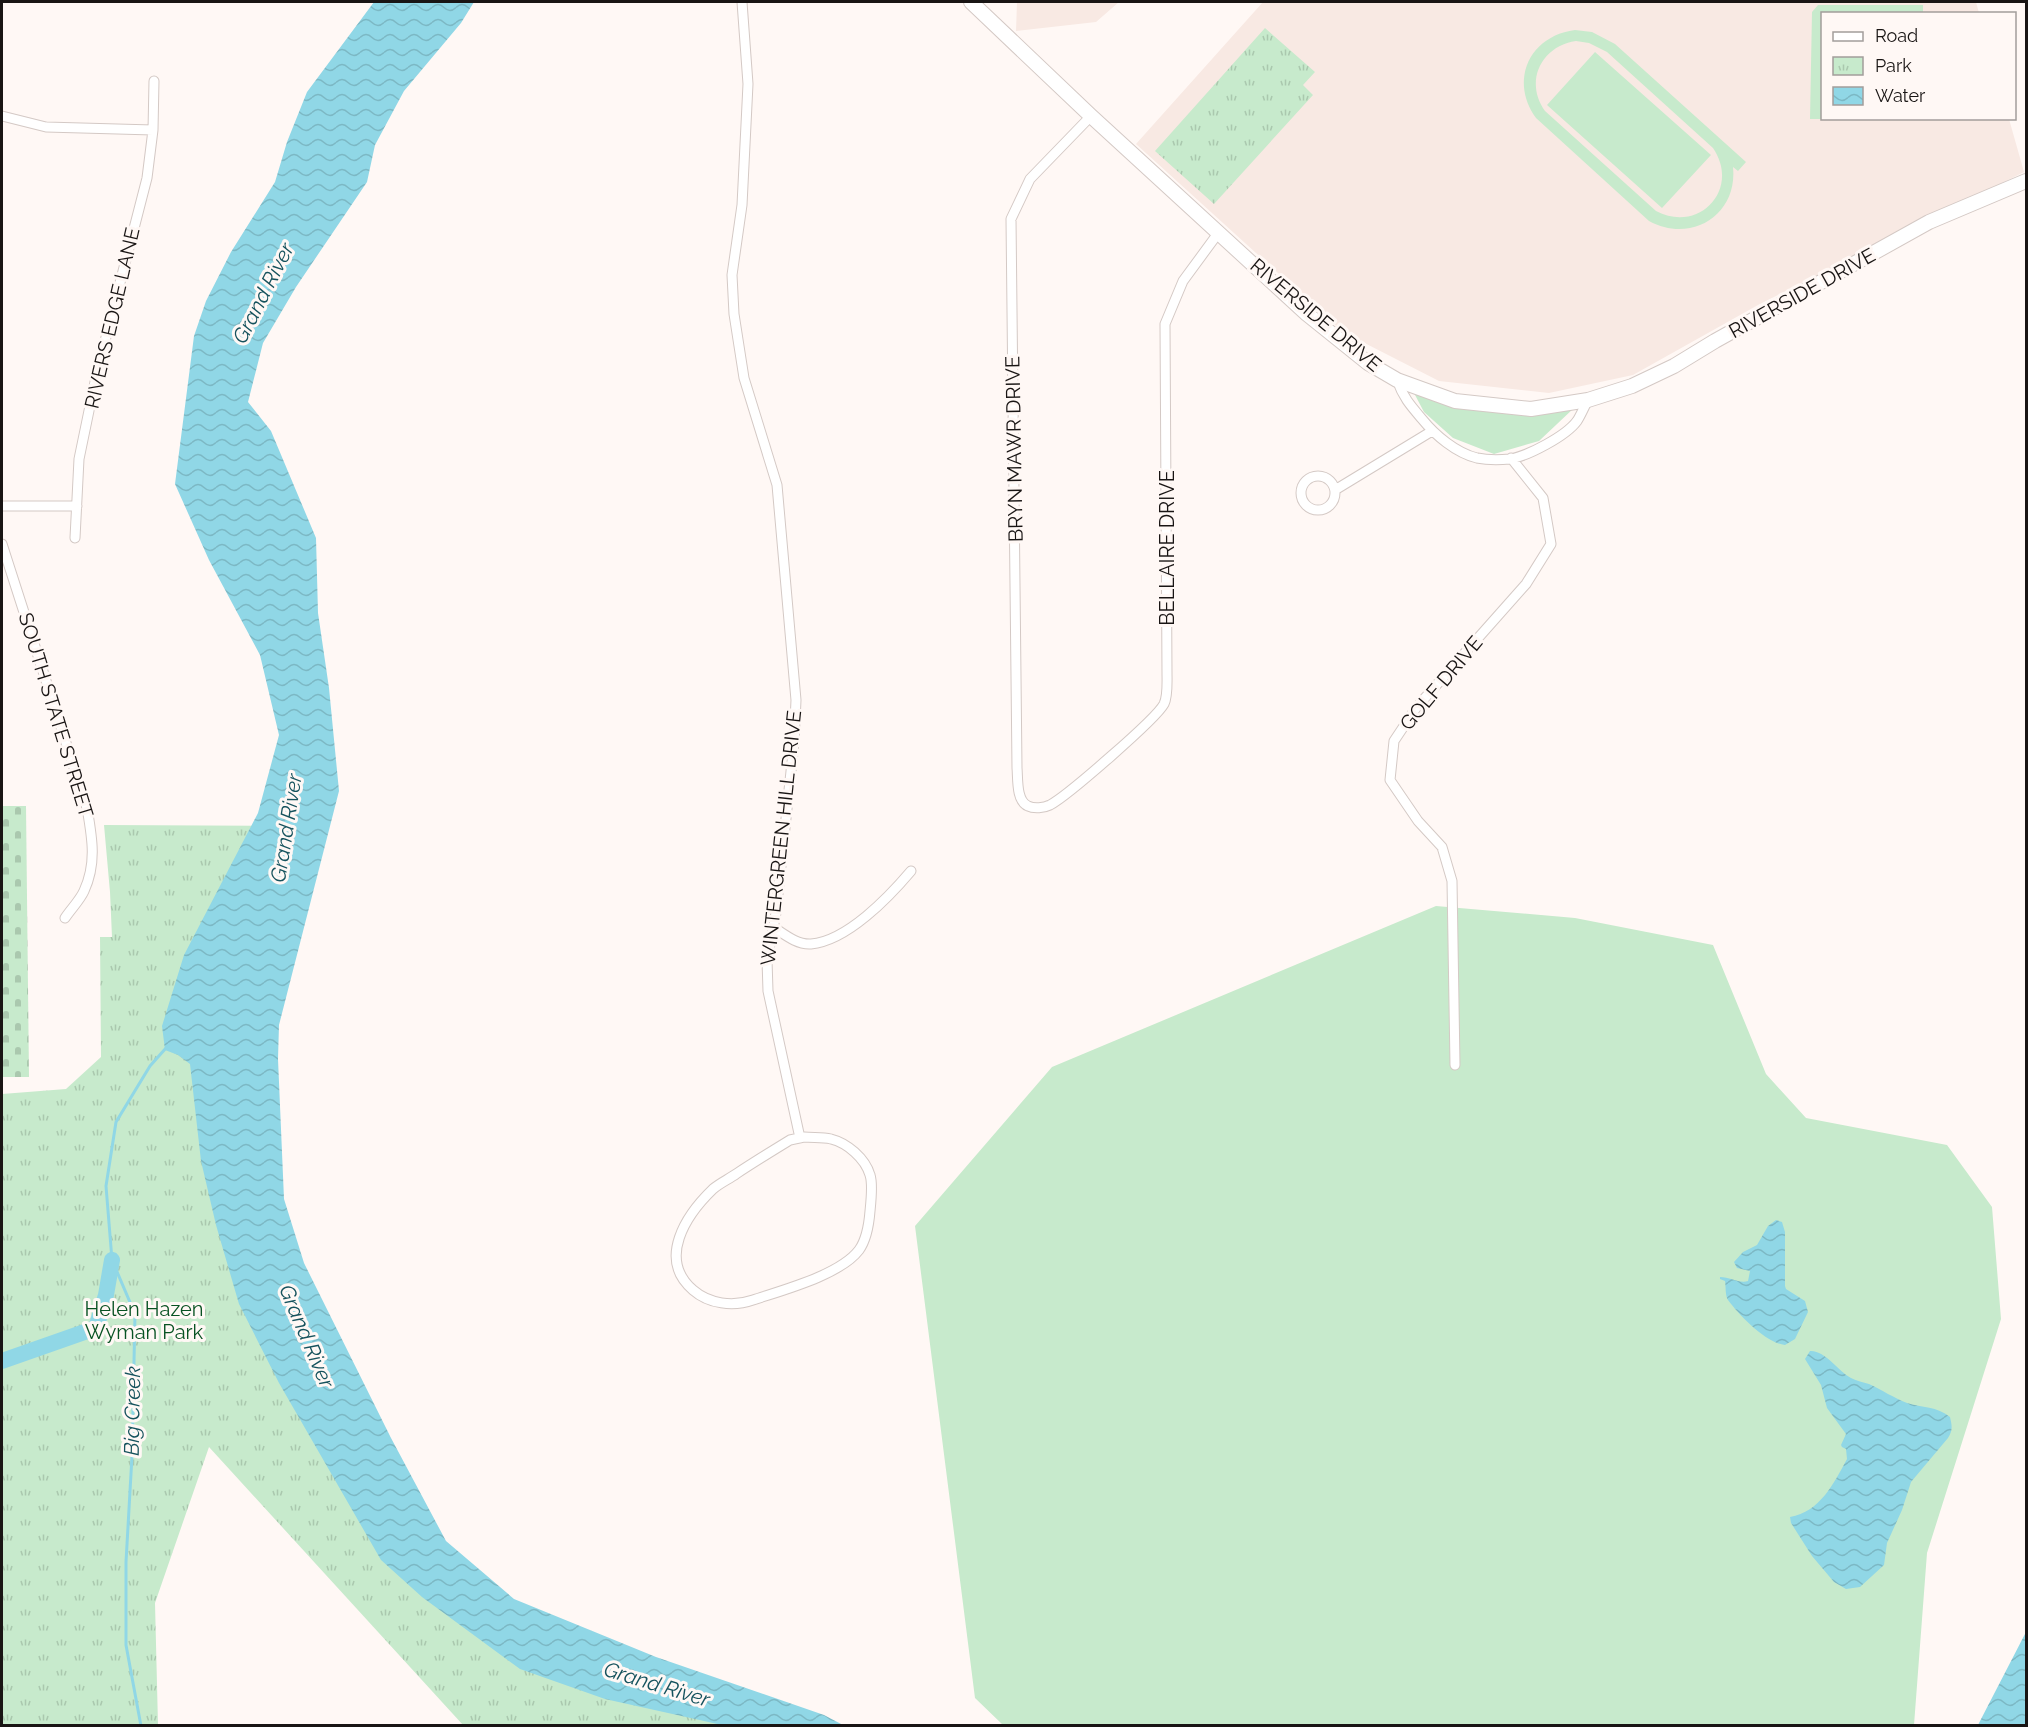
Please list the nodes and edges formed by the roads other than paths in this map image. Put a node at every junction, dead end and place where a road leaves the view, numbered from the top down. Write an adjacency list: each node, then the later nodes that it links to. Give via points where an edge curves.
1 (742, 2): 21 (street, WINTERGREEN HILL DRIVE, via 748,84 742,205 732,275 734,314 744,378 777,485 796,700)
2 (971, 2): 5 (main road, RIVERSIDE DRIVE)
3 (154, 81): 6 (street, RIVERS EDGE LANE)
4 (2, 116): 6 (street, via 46,127)
5 (1091, 116): 8 (main road, RIVERSIDE DRIVE); 18 (street, BRYN MAWR DRIVE, via 1030,179 1011,219 1017,768 1019,793)
6 (153, 130): 15 (street, RIVERS EDGE LANE, via 147,178 79,459)
7 (2026, 181): 10 (main road, RIVERSIDE DRIVE, via 1929,222 1674,366 1632,386)
8 (1219, 232): 9 (main road, RIVERSIDE DRIVE, via 1307,314 1368,363); 18 (street, BELLAIRE DRIVE, via 1183,281 1165,324 1166,701 1154,717 1051,804)
9 (1397, 380): 10 (main road, RIVERSIDE DRIVE, via 1455,400 1531,409); 11 (street, via 1403,397)
10 (1588, 400): 12 (street, via 1576,421 1561,435)
11 (1432, 431): 12 (street, via 1475,458); 13 (street)
12 (1511, 459): 22 (street, GOLF DRIVE, via 1543,498 1551,544 1526,584 1416,708 1394,741 1390,780 1418,821 1442,847 1452,881)
13 (1335, 490)
14 (2, 506): 15 (street)
15 (77, 506): 16 (street, RIVERS EDGE LANE)
16 (75, 538)
17 (2, 544): 20 (street, SOUTH STATE STREET, via 87,808 92,866 84,892)
18 (1029, 806)
19 (911, 871): 21 (street, via 855,924 828,940 809,944 795,941)
20 (65, 918)
21 (773, 927): 23 (street, WINTERGREEN HILL DRIVE, via 767,960 768,991)
22 (1455, 1065)
23 (800, 1138): 23 (street, via 842,1143 857,1154 870,1175 869,1219 859,1250 834,1271 750,1301 718,1303 701,1297 686,1285 677,1268 675,1251 692,1213 715,1188 790,1140)

